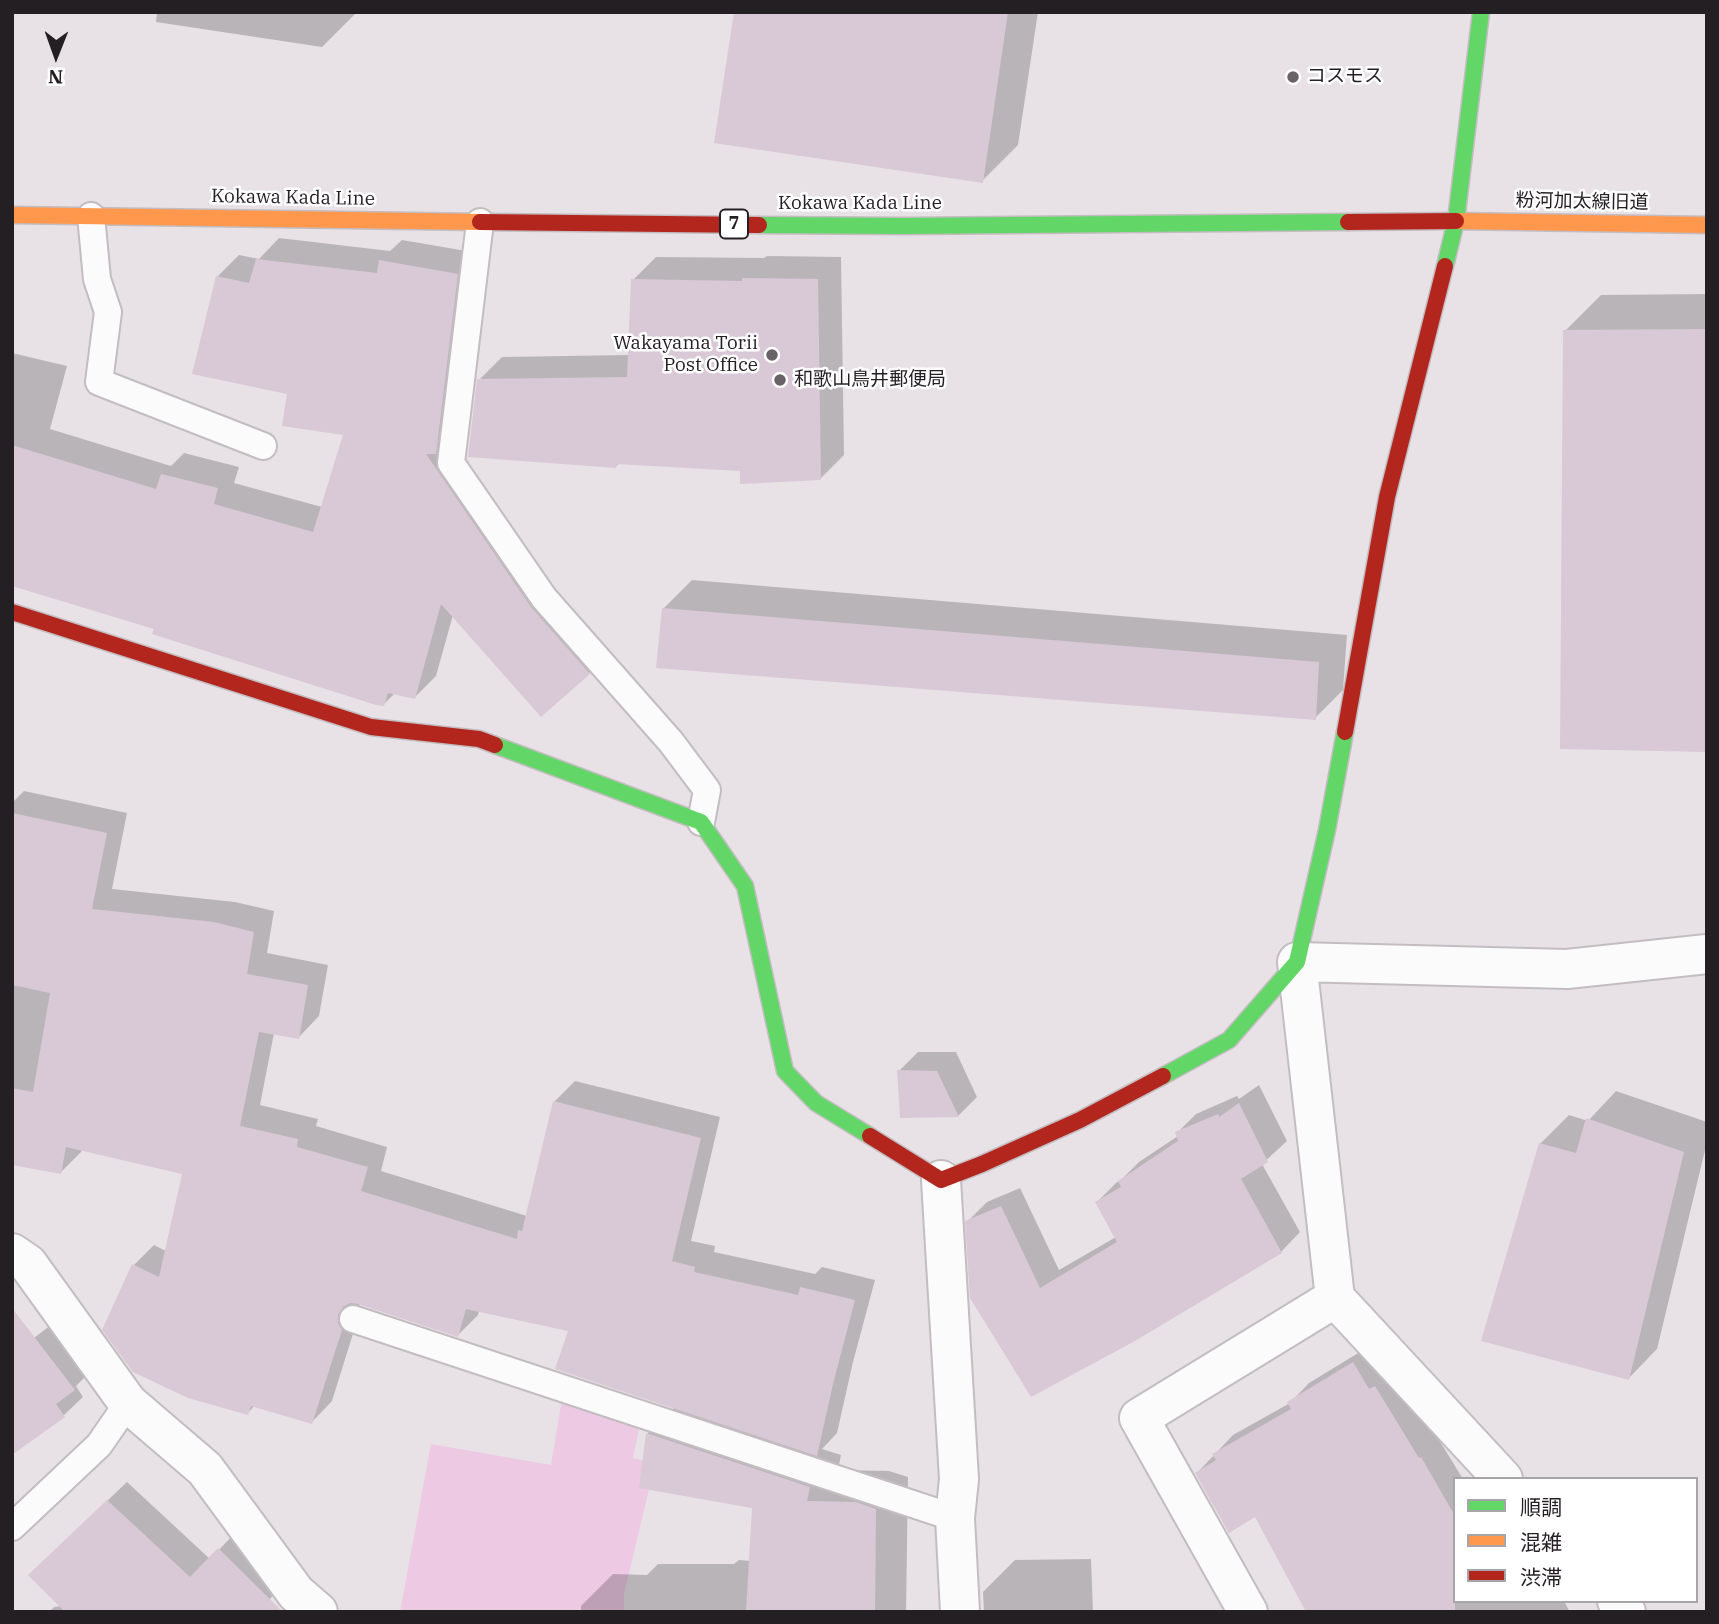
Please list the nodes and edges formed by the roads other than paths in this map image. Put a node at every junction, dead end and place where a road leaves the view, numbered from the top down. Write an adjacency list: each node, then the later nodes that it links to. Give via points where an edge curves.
1 (1480, 12): 4 (street)
2 (12, 215): 3 (street, Kokawa Kada Line / 7)
3 (91, 216): 5 (street, Kokawa Kada Line / 7); 7 (lane, via 97,279 108,312 99,382)
4 (1456, 221): 5 (street, Kokawa Kada Line / 7, via 905,226); 6 (street, 粉河加太線旧道); 11 (street, via 1387,497 1328,830)
5 (480, 222): 9 (lane, via 451,463 544,598 671,742 707,790)
6 (1707, 225)
7 (262, 446)
8 (12, 612): 9 (street, via 371,727 479,740)
9 (701, 822): 12 (street, via 745,886 785,1071 816,1103)
10 (1707, 954): 11 (street, via 1567,969)
11 (1297, 962): 12 (street, via 1229,1040 1080,1120); 14 (street)
12 (941, 1180): 18 (street, via 960,1479)
13 (18, 1265): 16 (street)
14 (1335, 1298): 17 (street); 22 (street, via 1139,1418)
15 (353, 1319): 18 (lane)
16 (128, 1403): 19 (lane, via 99,1445); 20 (street, via 205,1469)
17 (1501, 1477)
18 (955, 1518): 21 (street)
19 (12, 1527)
20 (298, 1605)
21 (960, 1612)
22 (1248, 1612)

